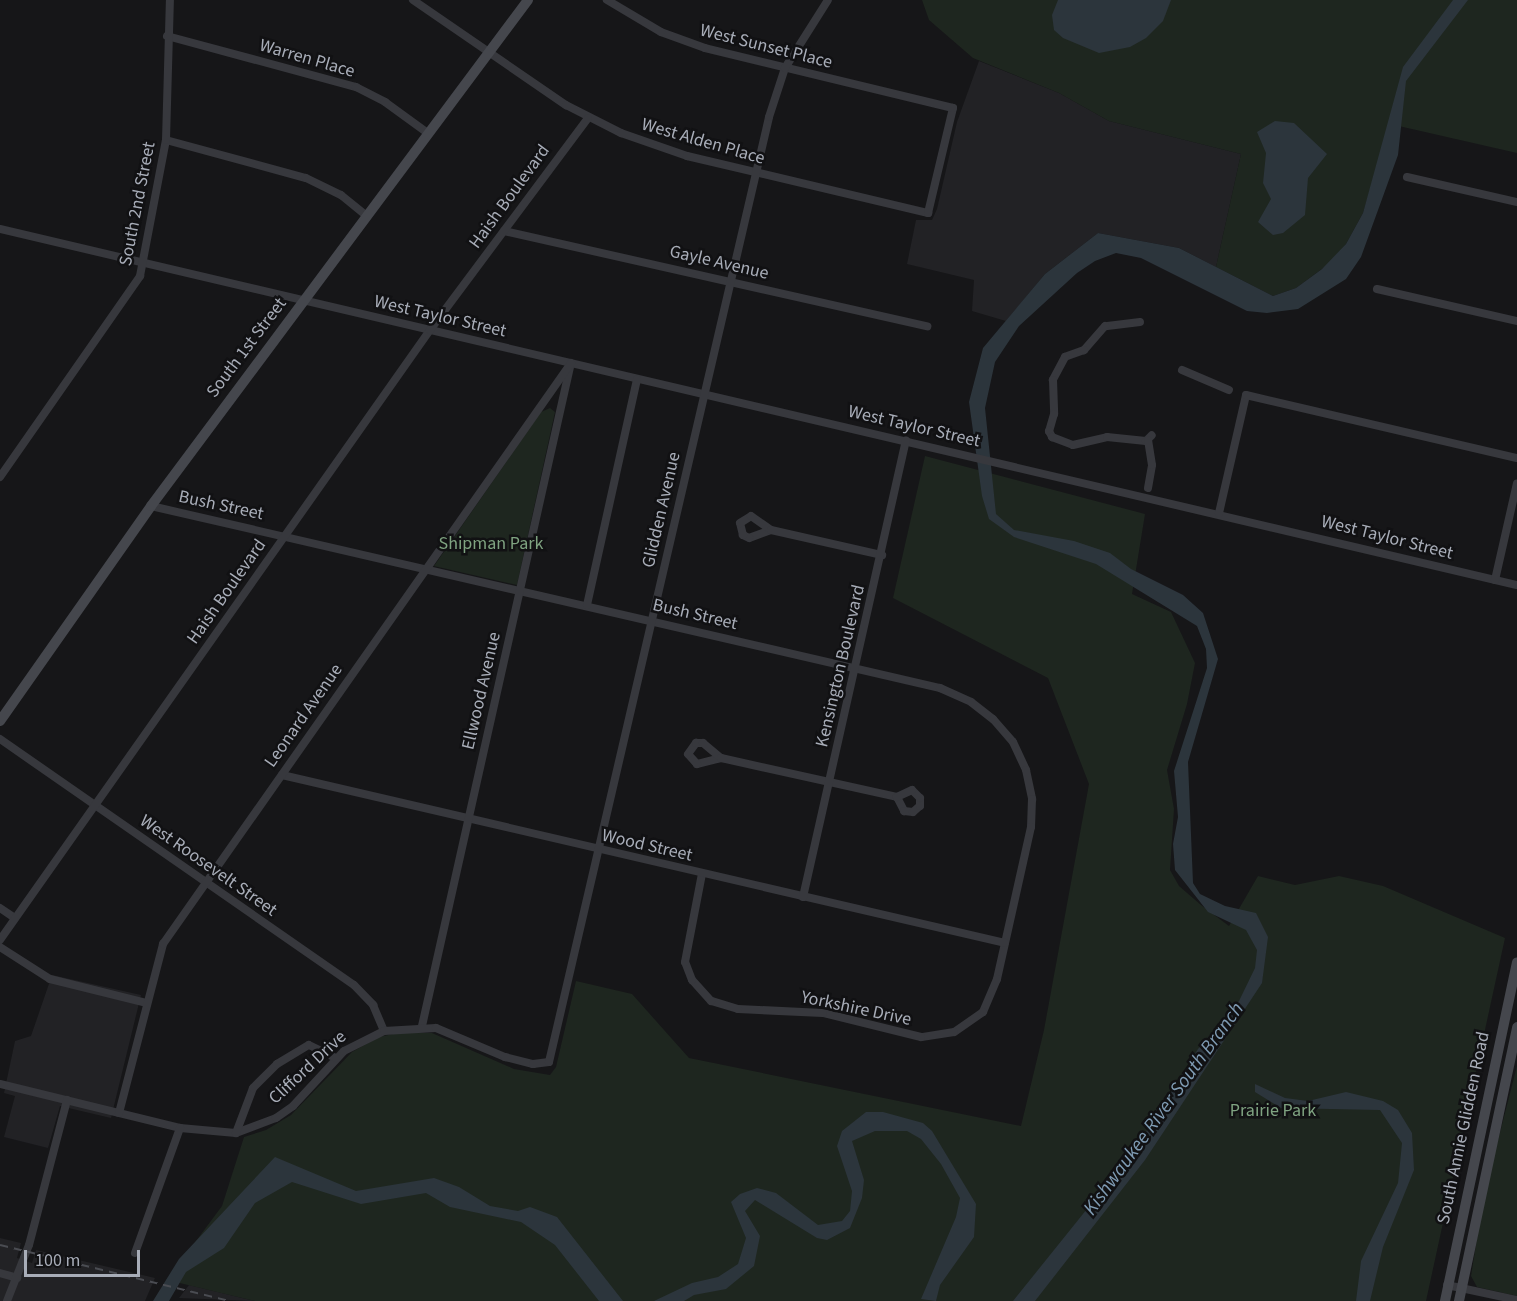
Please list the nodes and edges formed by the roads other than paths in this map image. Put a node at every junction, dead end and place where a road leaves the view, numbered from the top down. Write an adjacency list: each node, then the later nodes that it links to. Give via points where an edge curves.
1 (170, 0): 6 (street, South 2nd Street)
2 (413, 0): 7 (street, West Alden Place)
3 (528, 0): 7 (street, South 1st Street)
4 (606, 0): 8 (street, West Sunset Place, via 682,40)
5 (828, 0): 8 (street, Glidden Avenue)
6 (167, 36): 10 (street, Warren Place, via 345,84 385,102); 11 (street, South 2nd Street)
7 (490, 50): 9 (street, West Alden Place); 10 (street, South 1st Street)
8 (785, 68): 12 (street, Glidden Avenue); 15 (street, West Sunset Place, via 953,108)
9 (588, 118): 12 (street, West Alden Place, via 672,152); 18 (street, Haish Boulevard)
10 (429, 134): 16 (street, South 1st Street)
11 (166, 140): 16 (street, via 306,178 341,195); 19 (street, South 2nd Street)
12 (756, 173): 15 (street, West Alden Place); 20 (street, Glidden Avenue)
13 (1407, 177): 14 (street)
14 (1517, 202)
15 (928, 213)
16 (367, 216): 22 (street, South 1st Street)
17 (1, 231): 19 (street, West Taylor Street)
18 (504, 231): 20 (street, Gayle Avenue); 26 (street, Haish Boulevard)
19 (143, 263): 22 (street, West Taylor Street); 34 (street, South 2nd Street, via 140,276)
20 (731, 281): 25 (street, Gayle Avenue); 31 (street, Glidden Avenue)
21 (1377, 289): 23 (street)
22 (303, 301): 26 (street, West Taylor Street); 37 (street, South 1st Street)
23 (1517, 321)
24 (1140, 322): 36 (street, via 1105,326 1084,350 1065,357 1053,380 1054,414 1049,431 1052,438 1073,445 1107,437 1150,438 1152,465)
25 (927, 326)
26 (430, 330): 27 (street, West Taylor Street); 40 (street, Haish Boulevard)
27 (571, 363): 29 (street, West Taylor Street); 42 (street, Leonard Avenue); 45 (street, Ellwood Avenue)
28 (1182, 370): 30 (street)
29 (637, 379): 31 (street, West Taylor Street); 46 (street)
30 (1229, 390)
31 (703, 395): 32 (street, West Taylor Street); 47 (street, Glidden Avenue)
32 (906, 440): 38 (street, West Taylor Street); 41 (street, Kensington Boulevard)
33 (1517, 458): 38 (street, via 1246,395)
34 (0, 477)
35 (1517, 483): 43 (street)
36 (1148, 488)
37 (151, 506): 40 (street, Bush Street); 49 (street, South 1st Street)
38 (1219, 513): 43 (street, West Taylor Street)
39 (771, 530): 41 (street)
40 (285, 535): 42 (street, Bush Street); 55 (street, Haish Boulevard)
41 (882, 555): 48 (street, Kensington Boulevard)
42 (424, 569): 45 (street, Bush Street); 52 (street, Leonard Avenue)
43 (1495, 580): 44 (street, West Taylor Street)
44 (1517, 585)
45 (520, 590): 46 (street, Bush Street); 56 (street, Ellwood Avenue)
46 (587, 605): 47 (street, Bush Street)
47 (652, 620): 48 (street, Bush Street); 57 (street, Glidden Avenue)
48 (855, 669): 53 (street, Kensington Boulevard); 64 (street, Bush Street, via 940,688 964,698 993,719 1016,748 1030,784 1032,821)
49 (0, 721)
50 (0, 739): 55 (street, West Roosevelt Street)
51 (721, 758): 53 (street)
52 (282, 775): 56 (street, Wood Street); 59 (street, Leonard Avenue)
53 (831, 782): 54 (street); 60 (street, Kensington Boulevard)
54 (897, 797)
55 (95, 806): 59 (street, West Roosevelt Street); 62 (street, Haish Boulevard)
56 (469, 819): 57 (street, Wood Street); 70 (street, Ellwood Avenue)
57 (599, 850): 58 (street, Wood Street); 73 (street, Glidden Avenue)
58 (702, 874): 60 (street, Wood Street); 64 (street, Yorkshire Drive, via 686,962 700,992 725,1007 802,1010 921,1037 949,1034 969,1025 987,1005)
59 (204, 882): 67 (street, Leonard Avenue, via 163,944); 72 (street, West Roosevelt Street, via 360,990)
60 (803, 897): 64 (street, Wood Street)
61 (0, 908): 62 (street)
62 (15, 918): 63 (street, Haish Boulevard)
63 (0, 940)
64 (1005, 943)
65 (0, 948): 67 (street, via 50,979)
66 (1517, 963): 68 (street, South Annie Glidden Road)
67 (146, 1004): 77 (street, Leonard Avenue)
68 (1512, 1012): 69 (street, South Annie Glidden Road)
69 (1503, 1024): 71 (street); 83 (street, South Annie Glidden Road)
70 (422, 1026): 72 (street, Clifford Drive); 73 (street, Clifford Drive, via 447,1030 483,1048 533,1064 549,1062)
71 (1517, 1028): 84 (street, South Annie Glidden Road)
72 (384, 1031): 74 (street, Clifford Drive, via 361,1040)
73 (556, 1039)
74 (336, 1058): 79 (street, Clifford Drive, via 293,1106 276,1118); 79 (street, via 309,1045 277,1064 254,1088)
75 (0, 1084): 76 (street)
76 (67, 1100): 77 (street); 82 (street)
77 (119, 1113): 78 (street)
78 (180, 1128): 79 (street); 80 (street)
79 (236, 1133)
80 (135, 1253)
81 (0, 1273): 82 (street)
82 (17, 1278): 86 (street)
83 (1447, 1285): 84 (street); 87 (street, South Annie Glidden Road)
84 (1462, 1288): 85 (street); 88 (street, South Annie Glidden Road)
85 (1517, 1300)
86 (7, 1301)
87 (1445, 1301)
88 (1459, 1301)

